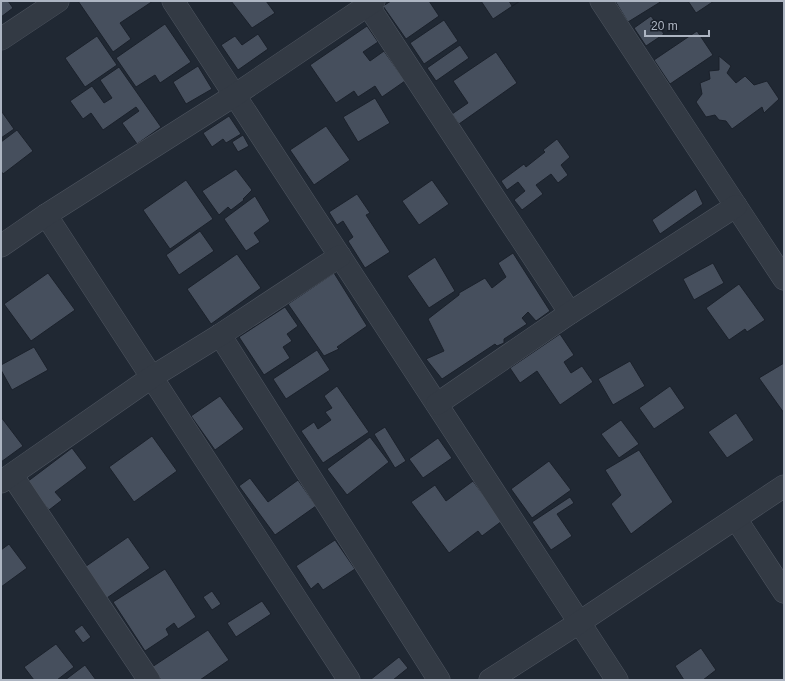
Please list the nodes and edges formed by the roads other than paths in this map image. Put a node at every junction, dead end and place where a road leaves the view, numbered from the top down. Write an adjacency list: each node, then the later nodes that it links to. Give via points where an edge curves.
1 (58, 1): 5 (street)
2 (173, 1): 6 (street)
3 (602, 1): 7 (street)
4 (369, 2): 6 (street); 12 (street)
5 (1, 39)
6 (235, 95): 8 (street); 10 (street)
7 (736, 206): 11 (street); 12 (street)
8 (46, 215): 9 (street); 14 (street)
9 (1, 246)
10 (340, 256): 13 (street); 15 (street)
11 (784, 278)
12 (570, 313): 15 (street)
13 (220, 335): 14 (street); 23 (street)
14 (152, 377): 16 (street); 22 (street)
15 (437, 404): 20 (street)
16 (6, 478): 21 (street)
17 (784, 486): 18 (street)
18 (736, 519): 19 (street); 20 (street)
19 (784, 592)
20 (580, 622): 24 (street); 25 (street)
21 (149, 680)
22 (349, 680)
23 (439, 680)
24 (490, 680)
25 (618, 680)

